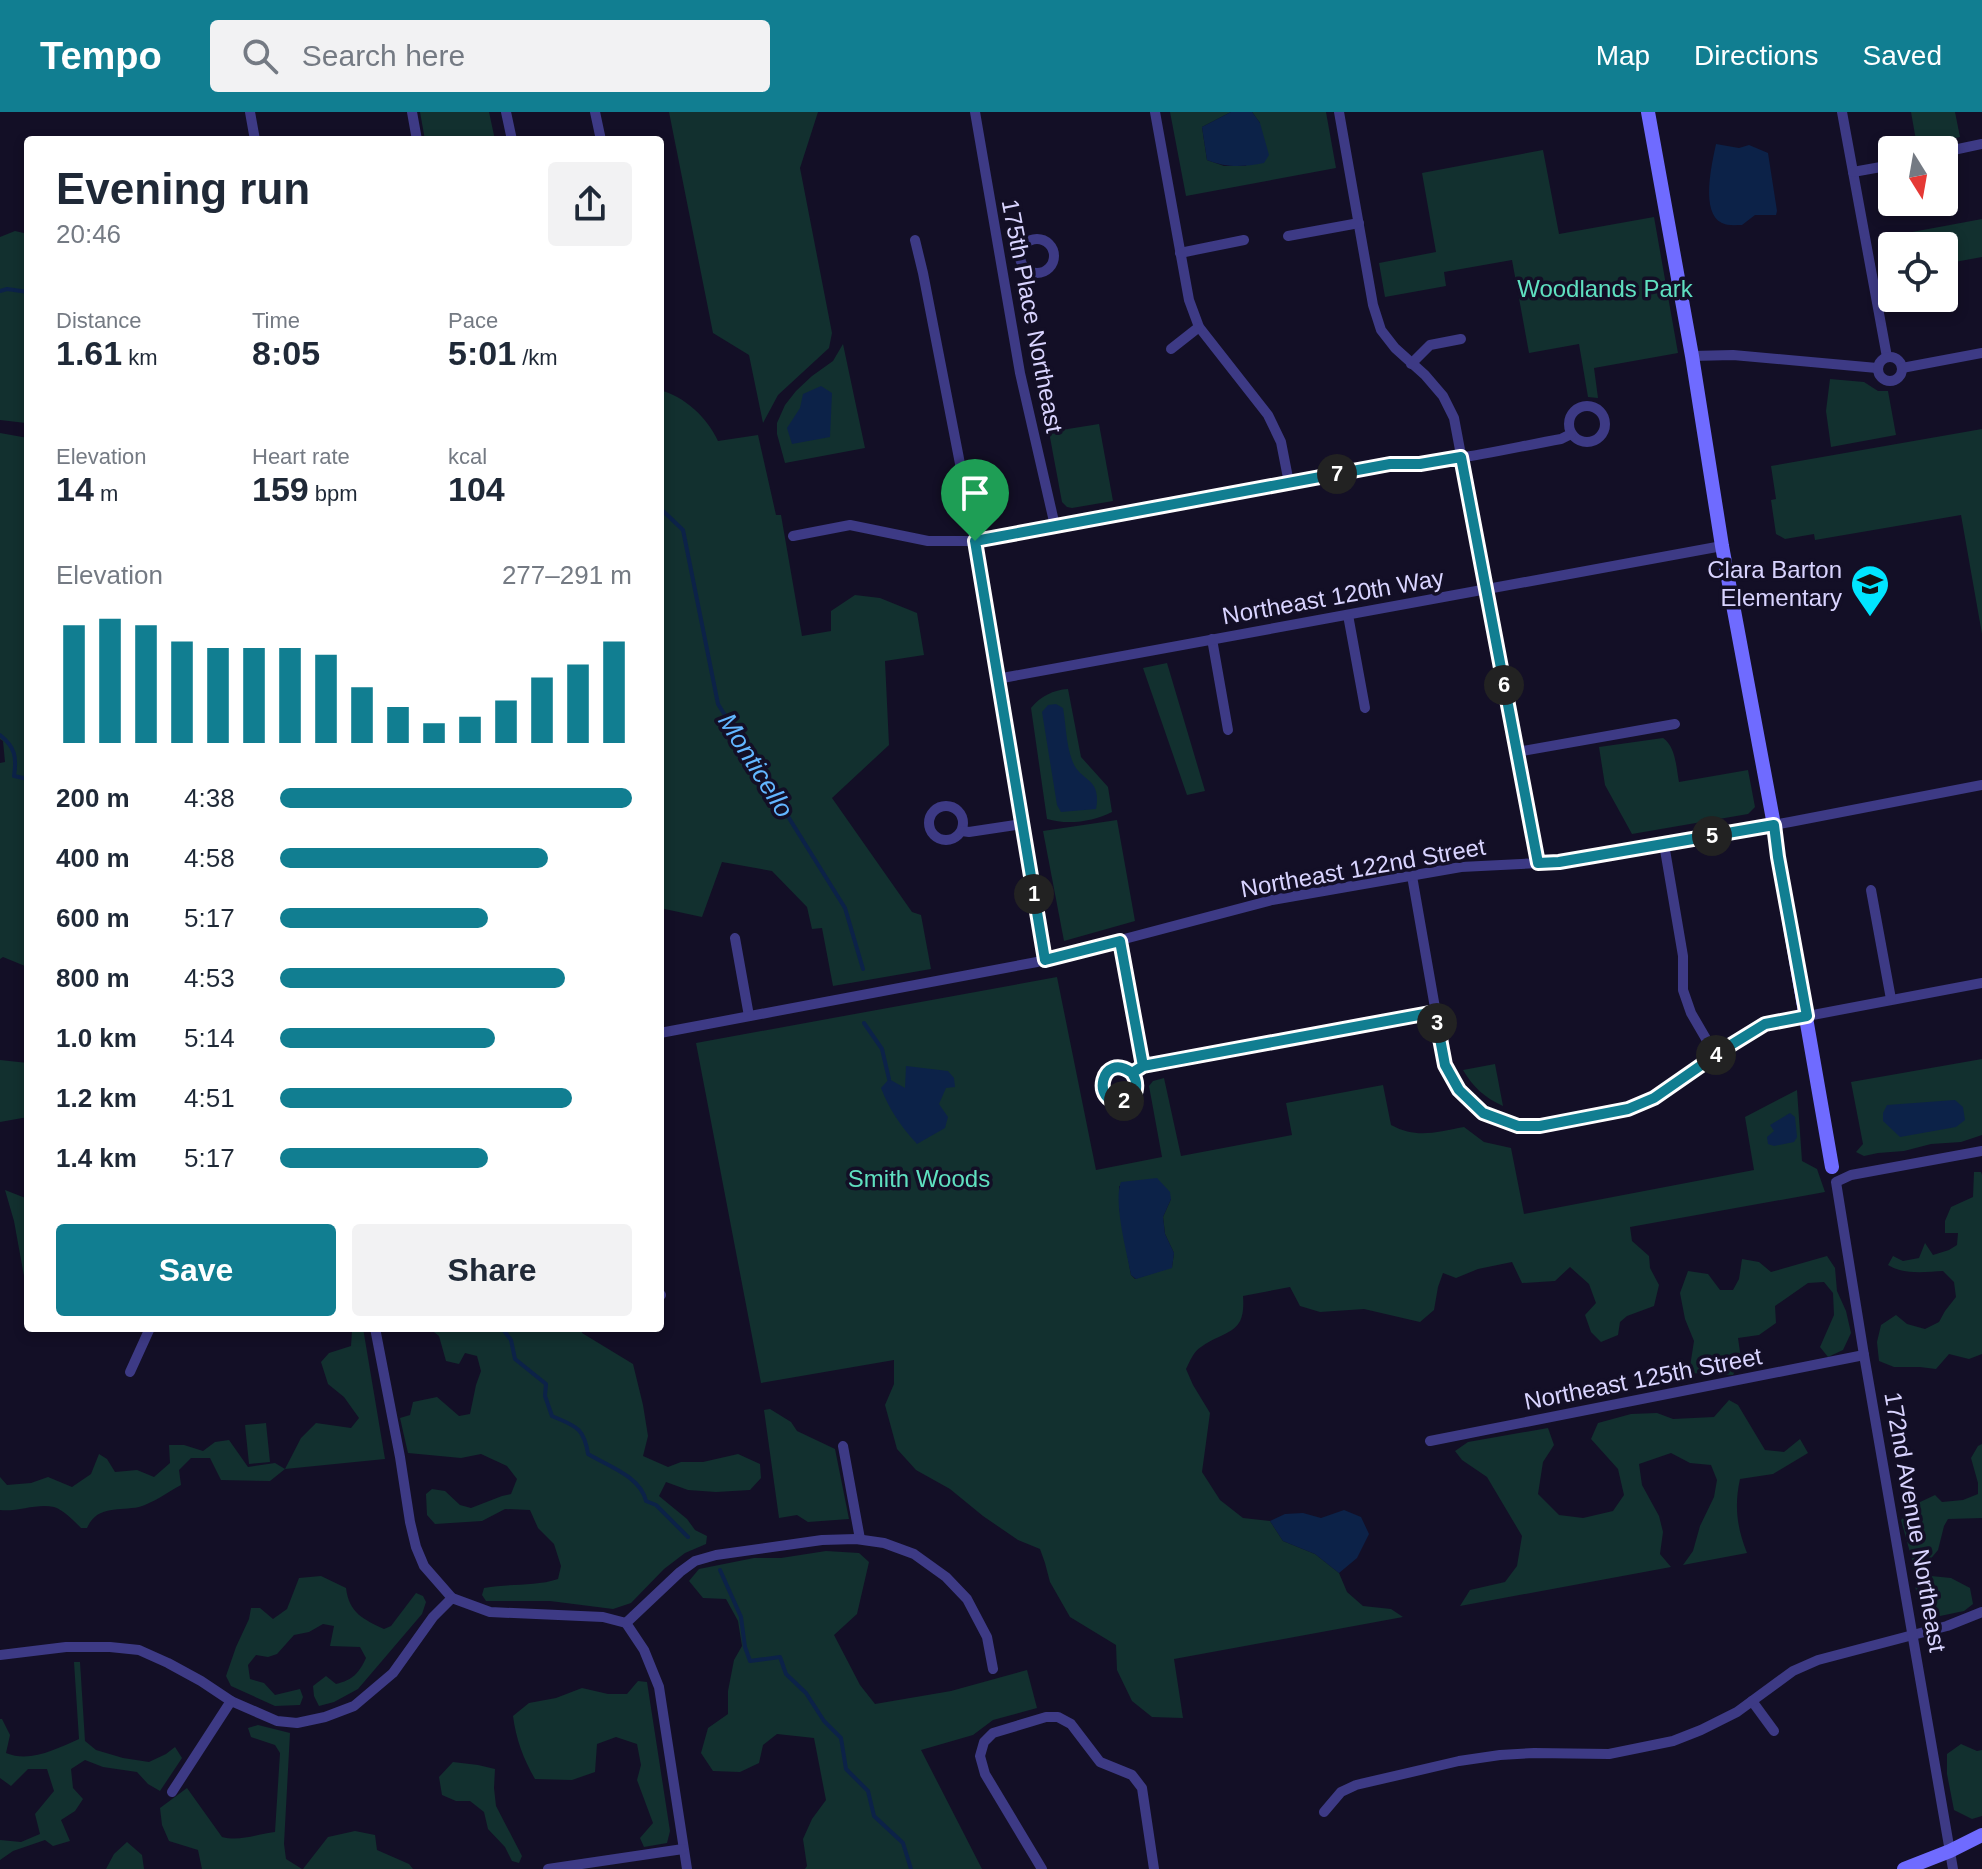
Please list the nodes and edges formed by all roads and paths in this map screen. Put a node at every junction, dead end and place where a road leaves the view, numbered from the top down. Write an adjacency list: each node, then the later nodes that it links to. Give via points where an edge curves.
1 (250, 112): 10 (street)
2 (412, 112): 11 (street)
3 (506, 112): 12 (street)
4 (595, 112): 13 (street)
5 (975, 112): 24 (street, 175th Place Northeast)
6 (1155, 112): 22 (street)
7 (1339, 112): 18 (street)
8 (1648, 112): 29 (street)
9 (1842, 112): 17 (street)
10 (254, 136)
11 (416, 136)
12 (511, 136)
13 (600, 136)
14 (1982, 144): 15 (street)
15 (1958, 149)
16 (1878, 168): 17 (street)
17 (1853, 172): 30 (street)
18 (1359, 223): 19 (street); 31 (street, via 1381,330)
19 (1288, 236)
20 (915, 240): 39 (street)
21 (1244, 240): 22 (street)
22 (1180, 253): 25 (street)
23 (1020, 258): 24 (street)
24 (1000, 260): 37 (street, 175th Place Northeast)
25 (1199, 327): 27 (street); 36 (street, via 1268,415 1281,442)
26 (1461, 339): 31 (street, via 1430,345)
27 (1171, 349)
28 (1982, 353): 33 (street)
29 (1692, 356): 32 (street); 40 (street)
30 (1887, 357): 32 (street); 33 (street)
31 (1411, 364): 35 (street, via 1443,396 1454,418)
32 (1877, 368): 33 (street, via 1879,376 1890,381)
33 (1902, 368)
34 (1571, 434): 35 (street)
35 (1461, 457): 36 (street); 41 (street)
36 (1289, 483): 37 (street)
37 (1055, 526): 39 (street)
38 (793, 536): 39 (street, via 850,525 928,541)
39 (975, 541): 44 (street)
40 (1722, 546): 41 (street, Northeast 120th Way); 51 (street)
41 (1485, 590): 42 (street, Northeast 120th Way); 48 (street)
42 (1348, 615): 43 (street, Northeast 120th Way); 45 (street)
43 (1212, 639): 44 (street, Northeast 120th Way); 47 (street)
44 (997, 679): 50 (street)
45 (1365, 708)
46 (1675, 724): 48 (street)
47 (1228, 730)
48 (1517, 752): 54 (street)
49 (1982, 785): 51 (street, Northeast 122nd Street)
50 (1022, 824): 52 (street); 59 (street)
51 (1774, 825): 53 (street, Northeast 122nd Street); 64 (street)
52 (962, 831)
53 (1664, 844): 54 (street, Northeast 122nd Street); 66 (street, via 1683,956 1683,990)
54 (1538, 863): 55 (street, Northeast 122nd Street)
55 (1412, 876): 58 (street, Northeast 122nd Street, via 1272,900); 62 (street)
56 (1871, 890): 61 (street)
57 (735, 938): 63 (street)
58 (1120, 941): 59 (street, Northeast 122nd Street); 67 (street)
59 (1045, 960): 63 (street, Northeast 122nd Street)
60 (1982, 983): 61 (street)
61 (1891, 999): 64 (street)
62 (1435, 1012): 66 (street, via 1445,1065 1459,1090 1483,1113 1518,1126 1628,1109); 67 (street)
63 (749, 1016): 65 (street, Northeast 122nd Street)
64 (1807, 1016): 66 (street, via 1765,1024); 70 (street)
65 (664, 1032)
66 (1716, 1056)
67 (1143, 1066): 68 (street)
68 (1132, 1073)
69 (1982, 1151): 73 (street, 172nd Avenue Northeast, via 1836,1182)
70 (1832, 1167)
71 (148, 1332): 74 (street)
72 (376, 1332): 78 (street, via 416,1547 424,1566)
73 (1864, 1355): 75 (street, Northeast 125th Street); 81 (street, 172nd Avenue Northeast)
74 (130, 1372)
75 (1430, 1441)
76 (843, 1446): 77 (street)
77 (860, 1539): 80 (street, via 822,1540 695,1561); 83 (street, via 914,1554 946,1577 967,1599 987,1637)
78 (452, 1598): 80 (street, via 490,1612 603,1617); 84 (street, via 393,1673 354,1706 297,1723 277,1721)
79 (1982, 1612): 81 (street)
80 (626, 1623): 90 (street, via 659,1687)
81 (1912, 1636): 85 (street, via 1818,1660); 91 (street, 172nd Avenue Northeast)
82 (0, 1655): 84 (street, via 66,1647 139,1650)
83 (993, 1669)
84 (231, 1701): 87 (street)
85 (1752, 1701): 86 (street); 88 (street, via 1701,1730 1662,1744 1609,1754 1511,1754 1459,1761 1356,1785 1341,1792)
86 (1774, 1731)
87 (172, 1792)
88 (1324, 1812)
89 (1982, 1835): 91 (street)
90 (683, 1849): 92 (street); 93 (street)
91 (1950, 1851): 96 (street); 97 (street, 172nd Avenue Northeast)
92 (548, 1869)
93 (687, 1869)
94 (1042, 1869): 95 (street, via 985,1774 980,1756 993,1733 1046,1717 1071,1724 1100,1762 1132,1775 1142,1788)
95 (1154, 1869)
96 (1904, 1869)
97 (1953, 1869)

